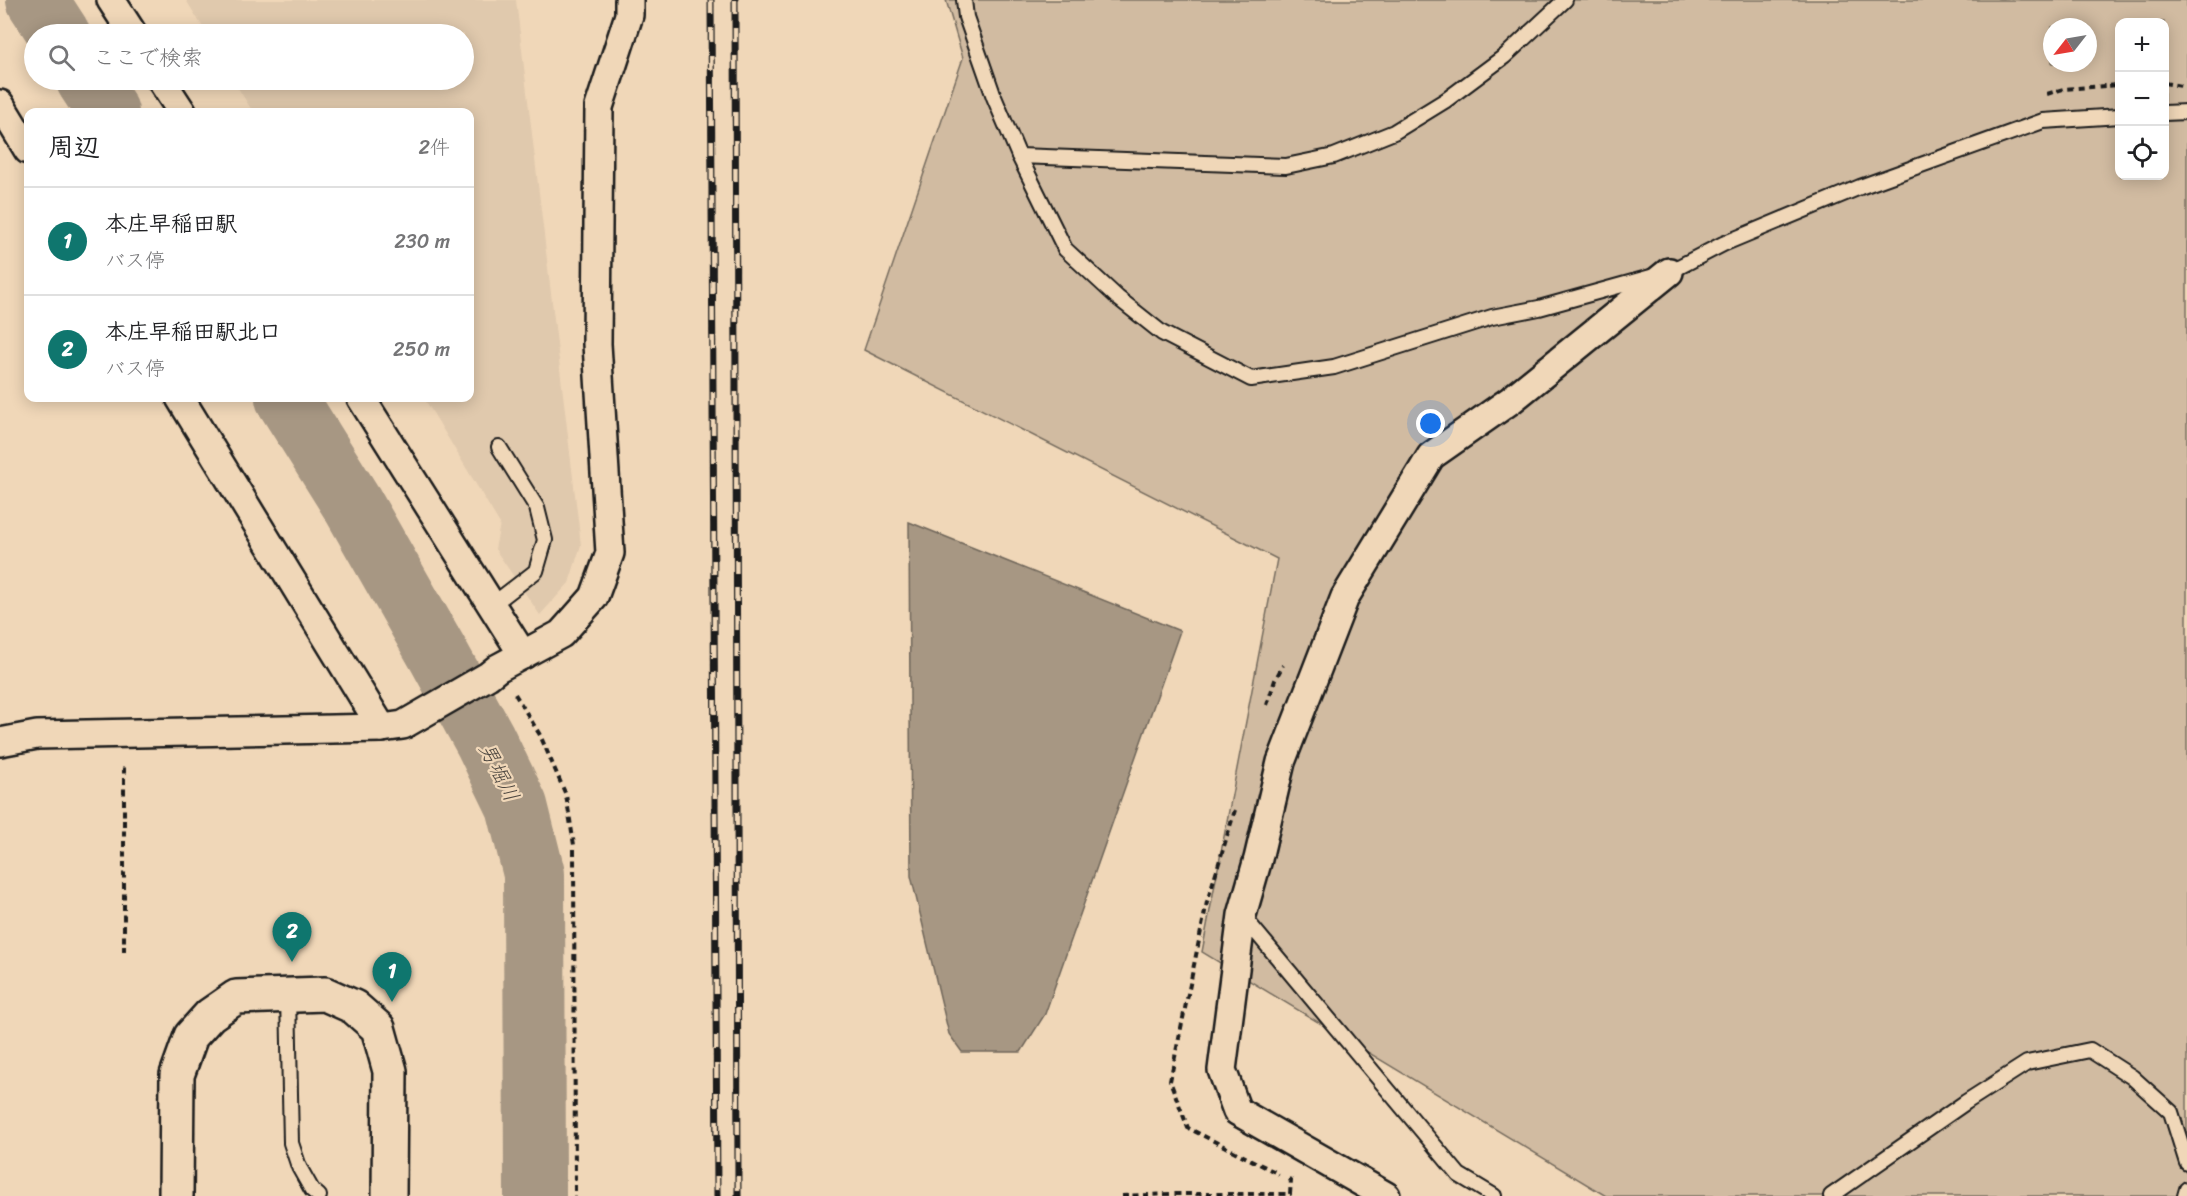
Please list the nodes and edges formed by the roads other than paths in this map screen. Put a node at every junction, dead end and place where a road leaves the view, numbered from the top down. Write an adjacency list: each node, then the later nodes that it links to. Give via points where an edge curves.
1 (111, 0): 5 (street)
2 (629, 0): 19 (street, via 629,15 599,106 597,344 610,553 594,597 561,634)
3 (964, 0): 13 (lane, via 966,17 994,97)
4 (1565, 0): 13 (lane, via 1505,56 1446,100 1394,132 1334,156 1286,166)
5 (127, 24)
6 (168, 90): 8 (street)
7 (0, 104): 12 (street)
8 (179, 108)
9 (2187, 112): 10 (lane)
10 (2169, 113)
11 (2115, 116): 14 (lane, via 2043,121 1860,187 1724,244)
12 (24, 143)
13 (1019, 156): 14 (lane, via 1065,249 1162,333 1251,379 1334,367 1492,317)
14 (1669, 272): 22 (street, via 1511,400 1431,456 1345,597 1281,762)
15 (182, 402): 20 (street)
16 (364, 402): 18 (street)
17 (499, 447): 18 (lane, via 537,508 545,540 536,571)
18 (492, 605): 19 (street)
19 (523, 655): 20 (street, via 403,724)
20 (382, 728): 21 (street, via 37,735)
21 (0, 742)
22 (1242, 915): 29 (street, via 1222,1070 1237,1111); 30 (lane, via 1459,1175)
23 (288, 994): 26 (street, via 236,997 210,1015 191,1036 177,1074); 27 (lane, via 291,1143 299,1167); 28 (street, via 325,994 354,1007 378,1028 390,1071)
24 (2187, 1163): 31 (lane, via 2171,1112 2132,1077 2090,1050 2027,1063)
25 (2187, 1189): 32 (lane)
26 (176, 1196)
27 (319, 1196)
28 (389, 1196)
29 (1386, 1196)
30 (1494, 1196)
31 (1832, 1196)
32 (2185, 1196)

